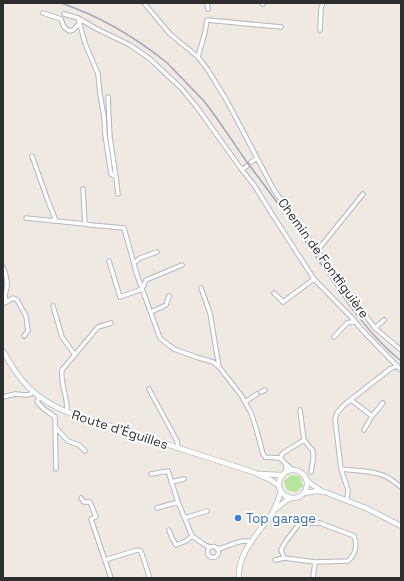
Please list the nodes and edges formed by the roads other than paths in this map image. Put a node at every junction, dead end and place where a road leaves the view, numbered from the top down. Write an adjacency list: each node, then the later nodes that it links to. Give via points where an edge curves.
1 (144, 3): 11 (street, Chemin de Fontfiguière, via 170,34)
2 (207, 3): 4 (street)
3 (323, 3): 10 (street)
4 (208, 10)
5 (43, 13): 8 (street, via 61,19 69,31)
6 (64, 14): 7 (street)
7 (78, 18): 8 (street); 17 (street, via 130,44 150,59 186,94)
8 (80, 23): 18 (street, via 98,74 111,174)
9 (281, 27): 11 (street, via 207,20)
10 (320, 30)
11 (198, 57): 14 (street, Chemin de Fontfiguière, via 226,101)
12 (108, 97): 18 (street, via 110,138)
13 (32, 156): 23 (street)
14 (256, 159): 15 (street); 25 (street, Chemin de Fontfiguière, via 274,190)
15 (251, 162)
16 (247, 166): 17 (street)
17 (242, 170): 31 (street)
18 (116, 177): 20 (street)
19 (83, 189): 24 (street)
20 (118, 194)
21 (363, 194): 25 (street)
22 (26, 218): 23 (street)
23 (56, 221): 24 (street)
24 (85, 224): 28 (street, via 124,228)
25 (317, 251): 42 (street, Chemin de Fontfiguière)
26 (156, 252): 28 (street)
27 (108, 261): 33 (street, via 120,297)
28 (134, 263): 33 (street)
29 (182, 265): 33 (street, via 146,280)
30 (3, 267): 36 (street, via 7,278)
31 (314, 279): 34 (street, via 283,302); 40 (street)
32 (201, 288): 50 (street, via 210,313)
33 (142, 289): 38 (street)
34 (274, 293)
35 (169, 296): 38 (street, via 166,305)
36 (5, 303): 43 (street, via 13,298 26,316 28,331)
37 (53, 306): 48 (street, via 62,337)
38 (151, 312): 50 (street, via 160,338 166,343 213,362)
39 (384, 320): 42 (street)
40 (355, 321): 44 (street, via 347,323); 49 (street)
41 (111, 323): 48 (street, via 98,327)
42 (376, 328): 46 (street, Chemin de Fontfiguière)
43 (24, 336)
44 (334, 338)
45 (401, 343): 46 (street)
46 (400, 349)
47 (3, 351): 53 (street, Route d'Éguilles, via 14,371)
48 (75, 355): 61 (street, via 62,370)
49 (397, 366): 51 (street); 57 (street)
50 (219, 367): 58 (street)
51 (401, 370)
52 (149, 389): 66 (street, via 177,441)
53 (33, 392): 55 (street); 56 (street, Route d'Éguilles)
54 (257, 394): 58 (street)
55 (3, 397)
56 (40, 397): 61 (street, Route d'Éguilles); 63 (street, via 37,401 55,417)
57 (350, 400): 62 (street); 72 (street, via 337,413 335,419)
58 (245, 402): 68 (street, via 251,413 263,454 265,457)
59 (383, 403): 62 (street)
60 (300, 410): 65 (street)
61 (67, 412): 66 (street, Route d'Éguilles)
62 (372, 416): 64 (street)
63 (56, 428): 67 (street, via 68,440); 70 (street)
64 (364, 430)
65 (304, 440): 68 (street, via 283,453); 73 (street, via 313,451)
66 (178, 448): 76 (street, Route d'Éguilles)
67 (86, 451)
68 (280, 458): 69 (street)
69 (286, 464): 71 (street); 74 (street)
70 (56, 469)
71 (293, 470): 74 (street); 78 (street, via 303,473)
72 (342, 470): 81 (street, via 368,471 386,476); 87 (street, via 348,490)
73 (311, 472)
74 (284, 473): 76 (street, Route d'Éguilles); 80 (street)
75 (150, 474): 79 (street, via 168,471)
76 (260, 474): 80 (street, Route d'Éguilles)
77 (184, 479): 79 (street)
78 (307, 480): 83 (street); 84 (street)
79 (171, 482): 88 (street)
80 (279, 486): 82 (street)
81 (401, 487)
82 (281, 491): 86 (street); 91 (street)
83 (325, 492): 84 (street); 87 (street)
84 (304, 493): 86 (street)
85 (81, 498): 104 (street, via 84,502 90,502 93,508 96,517 91,519)
86 (292, 498): 91 (street)
87 (347, 500): 93 (street)
88 (178, 502): 89 (street); 92 (street)
89 (157, 508)
90 (207, 511): 92 (street)
91 (272, 512): 96 (street)
92 (185, 518): 95 (street)
93 (401, 526)
94 (169, 530): 95 (street, via 176,545)
95 (192, 536): 97 (street)
96 (252, 542): 99 (street, via 243,540); 109 (street, via 241,561)
97 (205, 545): 98 (street); 101 (street)
98 (210, 547): 100 (street); 101 (street)
99 (224, 548): 100 (street); 102 (street)
100 (217, 549): 102 (street)
101 (207, 552): 102 (street, via 212,557)
102 (218, 554)
103 (284, 558): 105 (street); 106 (street); 106 (street, via 281,550 299,524 320,523 354,536 355,549 348,562)
104 (105, 560): 107 (street); 108 (street, via 141,551)
105 (275, 560)
106 (315, 562): 110 (street)
107 (111, 578)
108 (149, 578)
109 (239, 578)
110 (313, 578)

